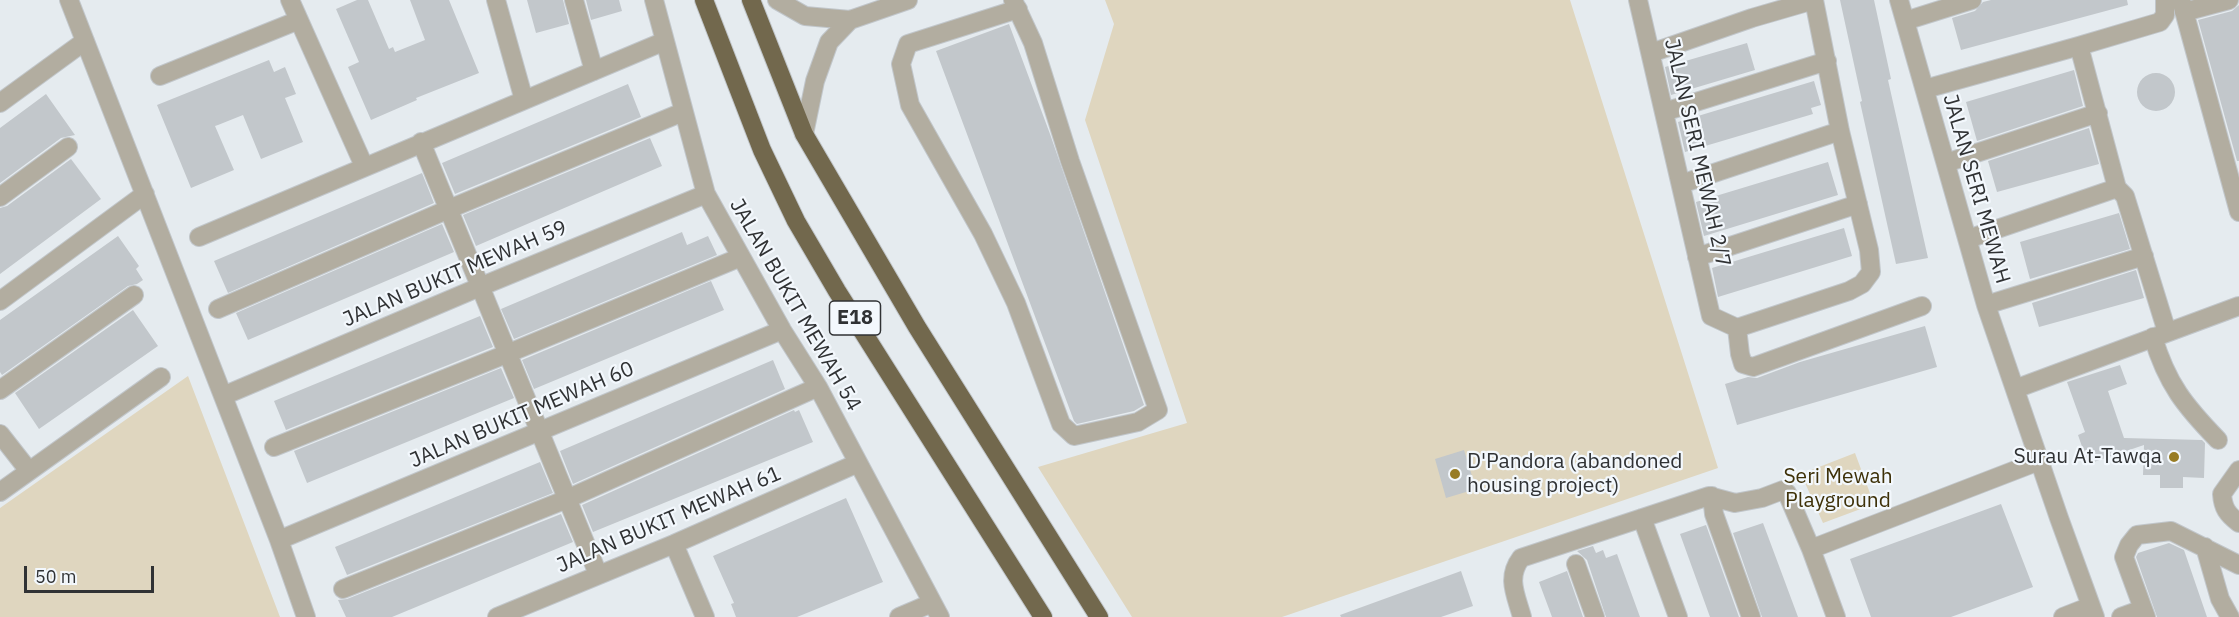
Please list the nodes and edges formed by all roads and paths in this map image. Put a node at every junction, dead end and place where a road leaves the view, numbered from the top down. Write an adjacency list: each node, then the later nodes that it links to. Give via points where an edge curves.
1 (69, 0): 21 (street)
2 (290, 0): 18 (street)
3 (496, 0): 29 (street)
4 (574, 0): 26 (street)
5 (654, 0): 22 (street, JALAN BUKIT MEWAH 54)
6 (704, 0): 97 (highway, E18, via 762,150 796,221)
7 (751, 0): 35 (highway, E18)
8 (777, 0): 19 (street, via 805,16)
9 (908, 0): 19 (street)
10 (1638, 0): 24 (street, JALAN SERI MEWAH 2/7)
11 (1814, 0): 24 (street); 25 (street)
12 (1899, 0): 20 (street, JALAN SERI MEWAH)
13 (1972, 0): 20 (street)
14 (2229, 0): 16 (street)
15 (1016, 4): 15 (street, via 1033,43 1070,161 1158,410 1138,422 1074,436 1061,424 1016,303 983,234 910,105 901,64 908,44)
16 (2183, 6): 47 (street)
17 (2165, 8): 23 (street, via 2160,22)
18 (298, 20): 27 (street); 39 (street)
19 (850, 20): 35 (street, via 830,42 815,81)
20 (1905, 21): 28 (street, JALAN SERI MEWAH)
21 (85, 41): 30 (street); 42 (street)
22 (665, 41): 26 (street); 31 (street, JALAN BUKIT MEWAH 54)
23 (2079, 46): 28 (street); 33 (street)
24 (1651, 53): 32 (street, JALAN SERI MEWAH 2/7)
25 (1827, 61): 32 (street); 34 (street)
26 (594, 70): 29 (street)
27 (160, 76)
28 (1925, 89): 38 (street, JALAN SERI MEWAH)
29 (524, 100): 36 (street)
30 (0, 104)
31 (683, 112): 43 (street, JALAN BUKIT MEWAH 54); 46 (street)
32 (1664, 112): 40 (street, JALAN SERI MEWAH 2/7)
33 (2098, 113): 38 (street); 41 (street)
34 (1840, 131): 40 (street); 45 (street)
35 (804, 134): 98 (highway, E18, via 916,327)
36 (421, 142): 39 (street); 46 (street)
37 (68, 147): 44 (street)
38 (1946, 163): 49 (street, JALAN SERI MEWAH)
39 (364, 166): 48 (street)
40 (1681, 184): 52 (street, JALAN SERI MEWAH 2/7)
41 (2117, 188): 49 (street); 50 (street, via 2125,196)
42 (145, 194): 55 (street); 68 (street)
43 (706, 194): 51 (street, JALAN BUKIT MEWAH 54); 53 (street, JALAN BUKIT MEWAH 59)
44 (0, 197)
45 (1858, 204): 52 (street); 60 (street, via 1871,272 1862,284)
46 (449, 210): 53 (street); 59 (street)
47 (2239, 212)
48 (199, 237)
49 (1968, 239): 56 (street, JALAN SERI MEWAH)
50 (2144, 256): 56 (street); 62 (street)
51 (741, 257): 61 (street, JALAN BUKIT MEWAH 54); 63 (street)
52 (1697, 257): 60 (street, JALAN SERI MEWAH 2/7, via 1711,316)
53 (482, 286): 63 (street); 68 (street, JALAN BUKIT MEWAH 59)
54 (134, 295): 67 (street)
55 (0, 301)
56 (1986, 305): 66 (street, JALAN SERI MEWAH)
57 (1922, 306): 60 (street, via 1753,367 1743,364)
58 (2239, 306): 62 (street)
59 (218, 309)
60 (1737, 328)
61 (782, 330): 65 (street, JALAN BUKIT MEWAH 54); 69 (street, JALAN BUKIT MEWAH 60)
62 (2160, 334): 66 (street); 71 (street, via 2158,352 2179,396)
63 (509, 353): 69 (street); 72 (street)
64 (161, 377): 76 (street)
65 (818, 387): 74 (street, JALAN BUKIT MEWAH 54); 79 (street)
66 (2015, 388): 73 (street, JALAN SERI MEWAH)
67 (0, 390)
68 (223, 396): 82 (street)
69 (540, 432): 79 (street); 82 (street, JALAN BUKIT MEWAH 60)
70 (0, 434): 76 (street)
71 (2218, 440)
72 (274, 447)
73 (2039, 461): 85 (street); 91 (street, JALAN SERI MEWAH)
74 (858, 463): 83 (street, JALAN BUKIT MEWAH 61); 90 (street, JALAN BUKIT MEWAH 54)
75 (2239, 470): 81 (street, via 2222,494 2223,506)
76 (29, 471): 77 (street)
77 (0, 492)
78 (1712, 496): 80 (street); 85 (street, via 1735,503 1781,491 1787,493); 102 (street, via 1714,514)
79 (567, 499): 88 (street); 89 (street)
80 (1642, 518): 99 (street, via 1521,558 1513,568 1512,579); 101 (street)
81 (2239, 523)
82 (279, 540): 93 (street)
83 (674, 544): 88 (street, JALAN BUKIT MEWAH 61); 95 (street)
84 (2205, 547): 87 (street); 92 (street, via 2170,531 2137,536 2124,557); 106 (street, via 2220,599)
85 (1811, 549): 103 (street)
86 (1576, 564): 100 (street)
87 (2239, 565)
88 (598, 574): 94 (street, JALAN BUKIT MEWAH 61)
89 (343, 589)
90 (936, 610): 96 (street)
91 (2093, 612): 104 (street)
92 (2144, 613): 105 (street)
93 (306, 617)
94 (497, 617)
95 (705, 617)
96 (899, 617)
97 (1043, 617)
98 (1099, 617)
99 (1522, 617)
100 (1595, 617)
101 (1678, 617)
102 (1751, 617)
103 (1836, 617)
104 (2063, 617)
105 (2121, 617)
106 (2230, 617)

